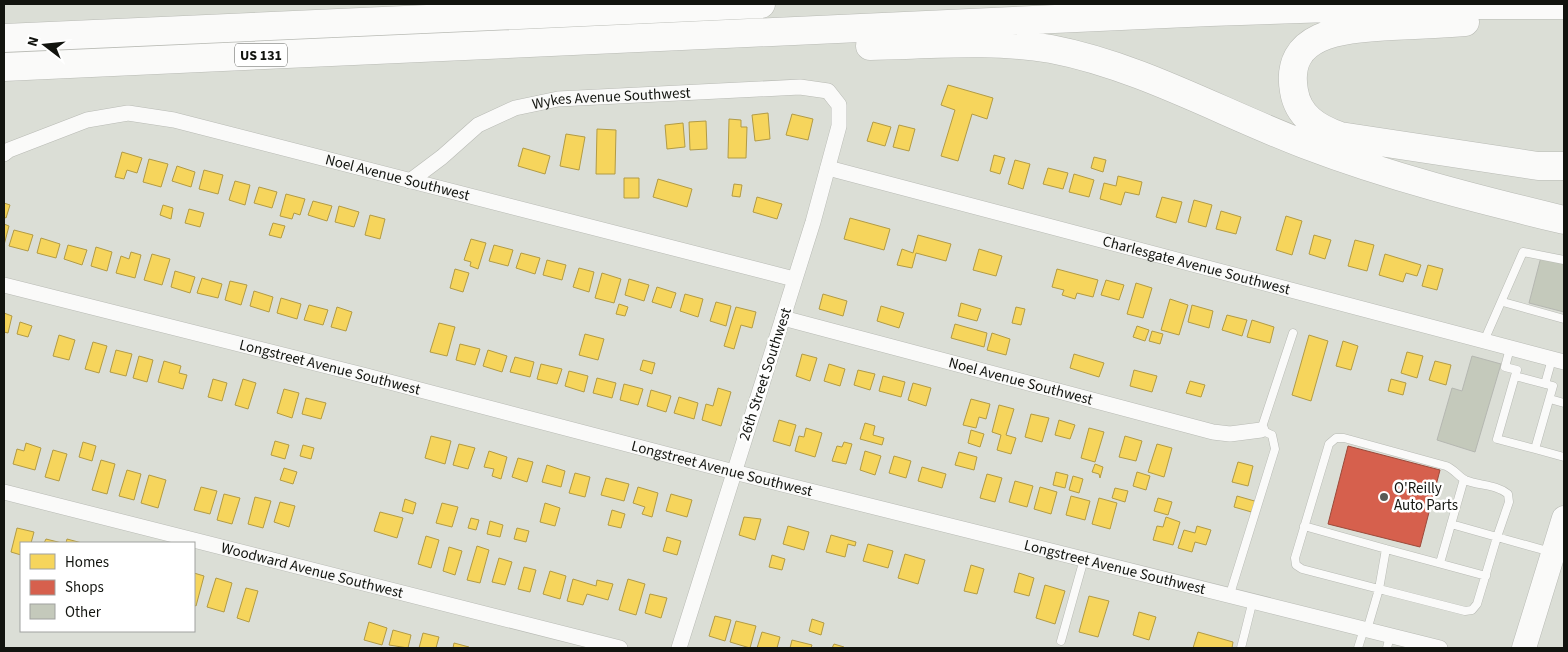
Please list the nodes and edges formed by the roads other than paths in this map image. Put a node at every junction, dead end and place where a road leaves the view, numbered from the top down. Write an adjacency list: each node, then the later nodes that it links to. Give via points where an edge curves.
1 (550, 4): 5 (highway)
2 (761, 4): 5 (highway, US 131)
3 (1564, 5): 7 (highway, US 131, via 1421,5 1210,12)
4 (1564, 13): 11 (highway, via 1338,30 1306,47 1296,63 1293,80 1295,99 1304,115 1320,128 1340,136 1538,166)
5 (470, 17): 6 (highway, US 131)
6 (4, 38)
7 (518, 44): 8 (highway, US 131); 14 (highway, via 781,48 994,44 1052,50 1124,70 1306,145 1356,162)
8 (4, 67)
9 (835, 99): 12 (street, 26th Street Southwest, via 839,105 839,126); 13 (street, Wykes Avenue Southwest, via 828,92 800,87 558,99 515,108 478,125)
10 (4, 154): 13 (street, Noel Avenue Southwest, via 87,120 128,113 174,120)
11 (1564, 166)
12 (828, 168): 16 (street, 26th Street Southwest); 22 (street, Charlesgate Avenue Southwest)
13 (410, 181): 16 (street, Noel Avenue Southwest)
14 (1564, 220)
15 (1564, 260): 18 (lane, via 1523,252)
16 (794, 279): 19 (street, 26th Street Southwest)
17 (4, 285): 32 (street, Longstreet Avenue Southwest)
18 (1503, 302): 20 (lane); 22 (lane)
19 (783, 318): 29 (street, Noel Avenue Southwest, via 1213,432 1230,434); 32 (street, 26th Street Southwest)
20 (1564, 319)
21 (1294, 333): 29 (lane)
22 (1484, 342): 23 (street, Charlesgate Avenue Southwest)
23 (1510, 348): 24 (street, Charlesgate Avenue Southwest); 25 (lane, via 1505,367 1517,370)
24 (1558, 361): 26 (lane)
25 (1515, 376): 26 (lane); 30 (lane, via 1497,439)
26 (1545, 384): 27 (lane, via 1553,386)
27 (1550, 399): 28 (lane); 30 (lane)
28 (1564, 403)
29 (1261, 430): 45 (lane, via 1272,435 1274,449)
30 (1535, 449): 31 (lane)
31 (1564, 457)
32 (734, 472): 41 (street, Longstreet Avenue Southwest); 52 (street, 26th Street Southwest)
33 (1464, 479): 36 (lane); 37 (lane, via 1454,468 1336,438 1329,444); 38 (lane, via 1503,489 1508,494 1509,502)
34 (4, 492): 51 (street, Woodward Avenue Southwest)
35 (1564, 518): 40 (main road)
36 (1451, 524): 38 (lane); 42 (lane)
37 (1304, 526): 39 (lane); 44 (lane, via 1296,565)
38 (1497, 537): 40 (lane); 43 (lane)
39 (1386, 549): 42 (lane); 44 (lane)
40 (1554, 553): 55 (main road)
41 (1084, 558): 45 (street, Longstreet Avenue Southwest); 48 (lane)
42 (1440, 563): 43 (lane)
43 (1486, 576): 44 (lane, via 1477,604 1469,611)
44 (1379, 589): 47 (lane)
45 (1230, 594): 46 (street, Longstreet Avenue Southwest)
46 (1253, 600): 47 (street, Longstreet Avenue Southwest); 53 (lane)
47 (1366, 629): 49 (street, Longstreet Avenue Southwest); 54 (lane)
48 (1061, 641)
49 (1388, 642): 50 (street, Longstreet Avenue Southwest)
50 (1430, 647)
51 (620, 648)
52 (679, 648)
53 (1241, 648)
54 (1358, 648)
55 (1524, 648)

